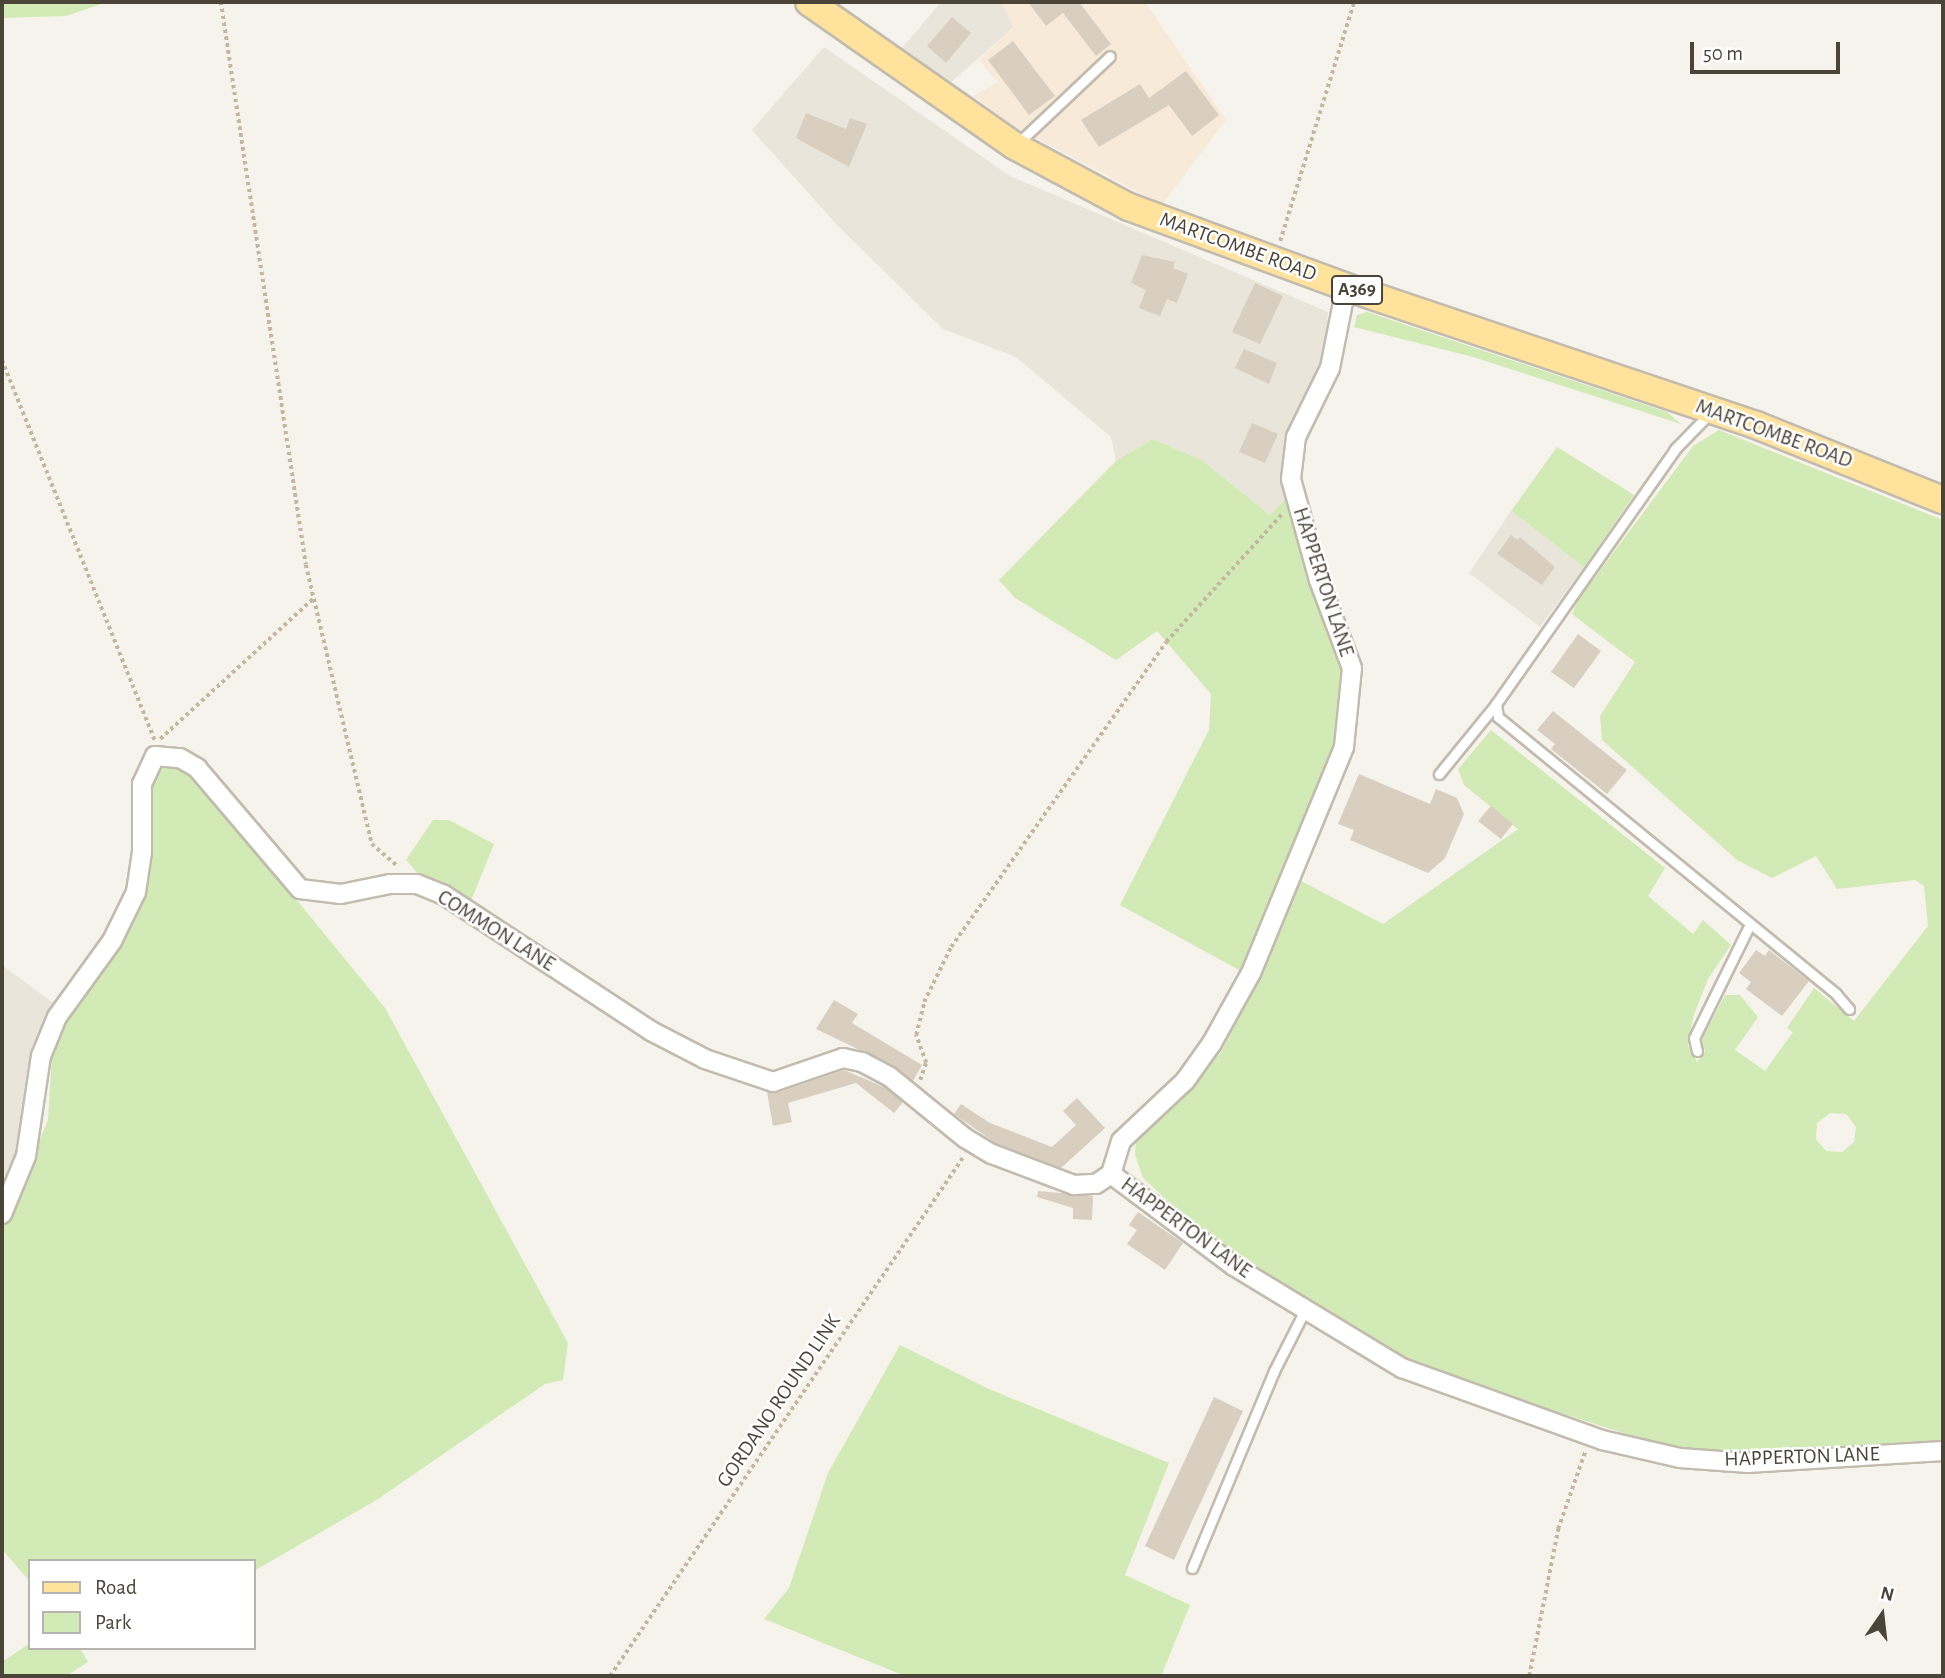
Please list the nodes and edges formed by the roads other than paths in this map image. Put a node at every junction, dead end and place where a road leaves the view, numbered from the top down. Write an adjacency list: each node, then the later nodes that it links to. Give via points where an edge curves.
1 (809, 2): 3 (main road, MARTCOMBE ROAD / A369)
2 (1110, 56): 3 (lane)
3 (1015, 146): 4 (main road, MARTCOMBE ROAD / A369, via 1129,206)
4 (1346, 287): 5 (main road, MARTCOMBE ROAD / A369); 12 (street, HAPPERTON LANE, via 1330,368 1296,437 1291,479 1352,668 1344,747 1251,973 1185,1081 1121,1141)
5 (1713, 411): 6 (main road, MARTCOMBE ROAD / A369); 7 (lane, via 1675,449)
6 (1943, 500)
7 (1496, 704): 8 (lane); 9 (lane, via 1498,718)
8 (1439, 775)
9 (1749, 926): 10 (lane, via 1836,993); 11 (lane, via 1694,1038)
10 (1849, 1009)
11 (1697, 1051)
12 (1111, 1174): 13 (street, COMMON LANE, via 1096,1184 1074,1185 1042,1176 973,1143 890,1077 843,1058 773,1082 705,1059 651,1031 444,895 417,884 390,884 341,894 300,889 197,768 180,758 155,756 142,783 142,852 136,892 112,941 57,1017 45,1046 26,1156); 14 (street, HAPPERTON LANE, via 1224,1259)
13 (2, 1214)
14 (1305, 1310): 15 (street, HAPPERTON LANE, via 1402,1368 1613,1444 1680,1458 1748,1462); 16 (lane, via 1274,1371)
15 (1943, 1451)
16 (1192, 1568)

